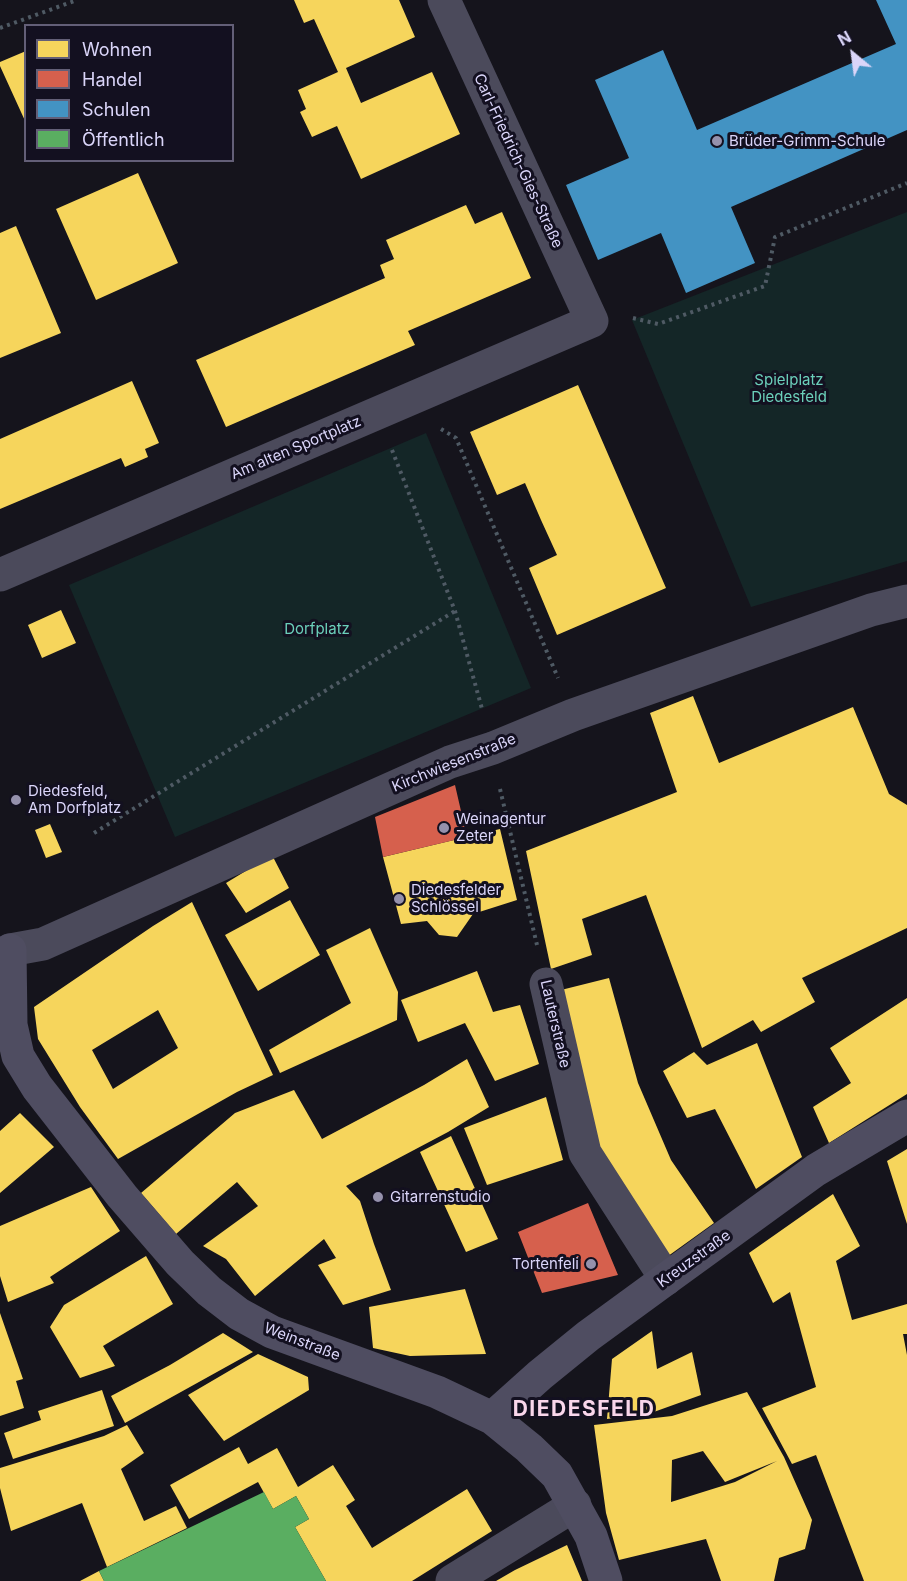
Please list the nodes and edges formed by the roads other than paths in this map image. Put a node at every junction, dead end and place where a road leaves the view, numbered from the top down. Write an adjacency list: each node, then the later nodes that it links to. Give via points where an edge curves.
1 (444, 0): 2 (street, Carl-Friedrich-Gies-Straße)
2 (592, 321): 3 (street, Am alten Sportplatz)
3 (0, 575)
4 (907, 601): 5 (street, Kirchwiesenstraße, via 871,610 573,714 450,762 43,944)
5 (10, 950): 7 (street, Weinstraße)
6 (546, 984): 9 (street, Lauterstraße, via 585,1153)
7 (9, 1057): 10 (street, Weinstraße, via 38,1087 129,1204 209,1291 272,1332 437,1392)
8 (907, 1116): 9 (street, Kreuzstraße, via 816,1170)
9 (666, 1279): 10 (street, Kreuzstraße, via 588,1336)
10 (492, 1418): 11 (street, Weinstraße, via 557,1475)
11 (575, 1505): 12 (street); 13 (street, Weinstraße, via 591,1536)
12 (452, 1581)
13 (606, 1581)

